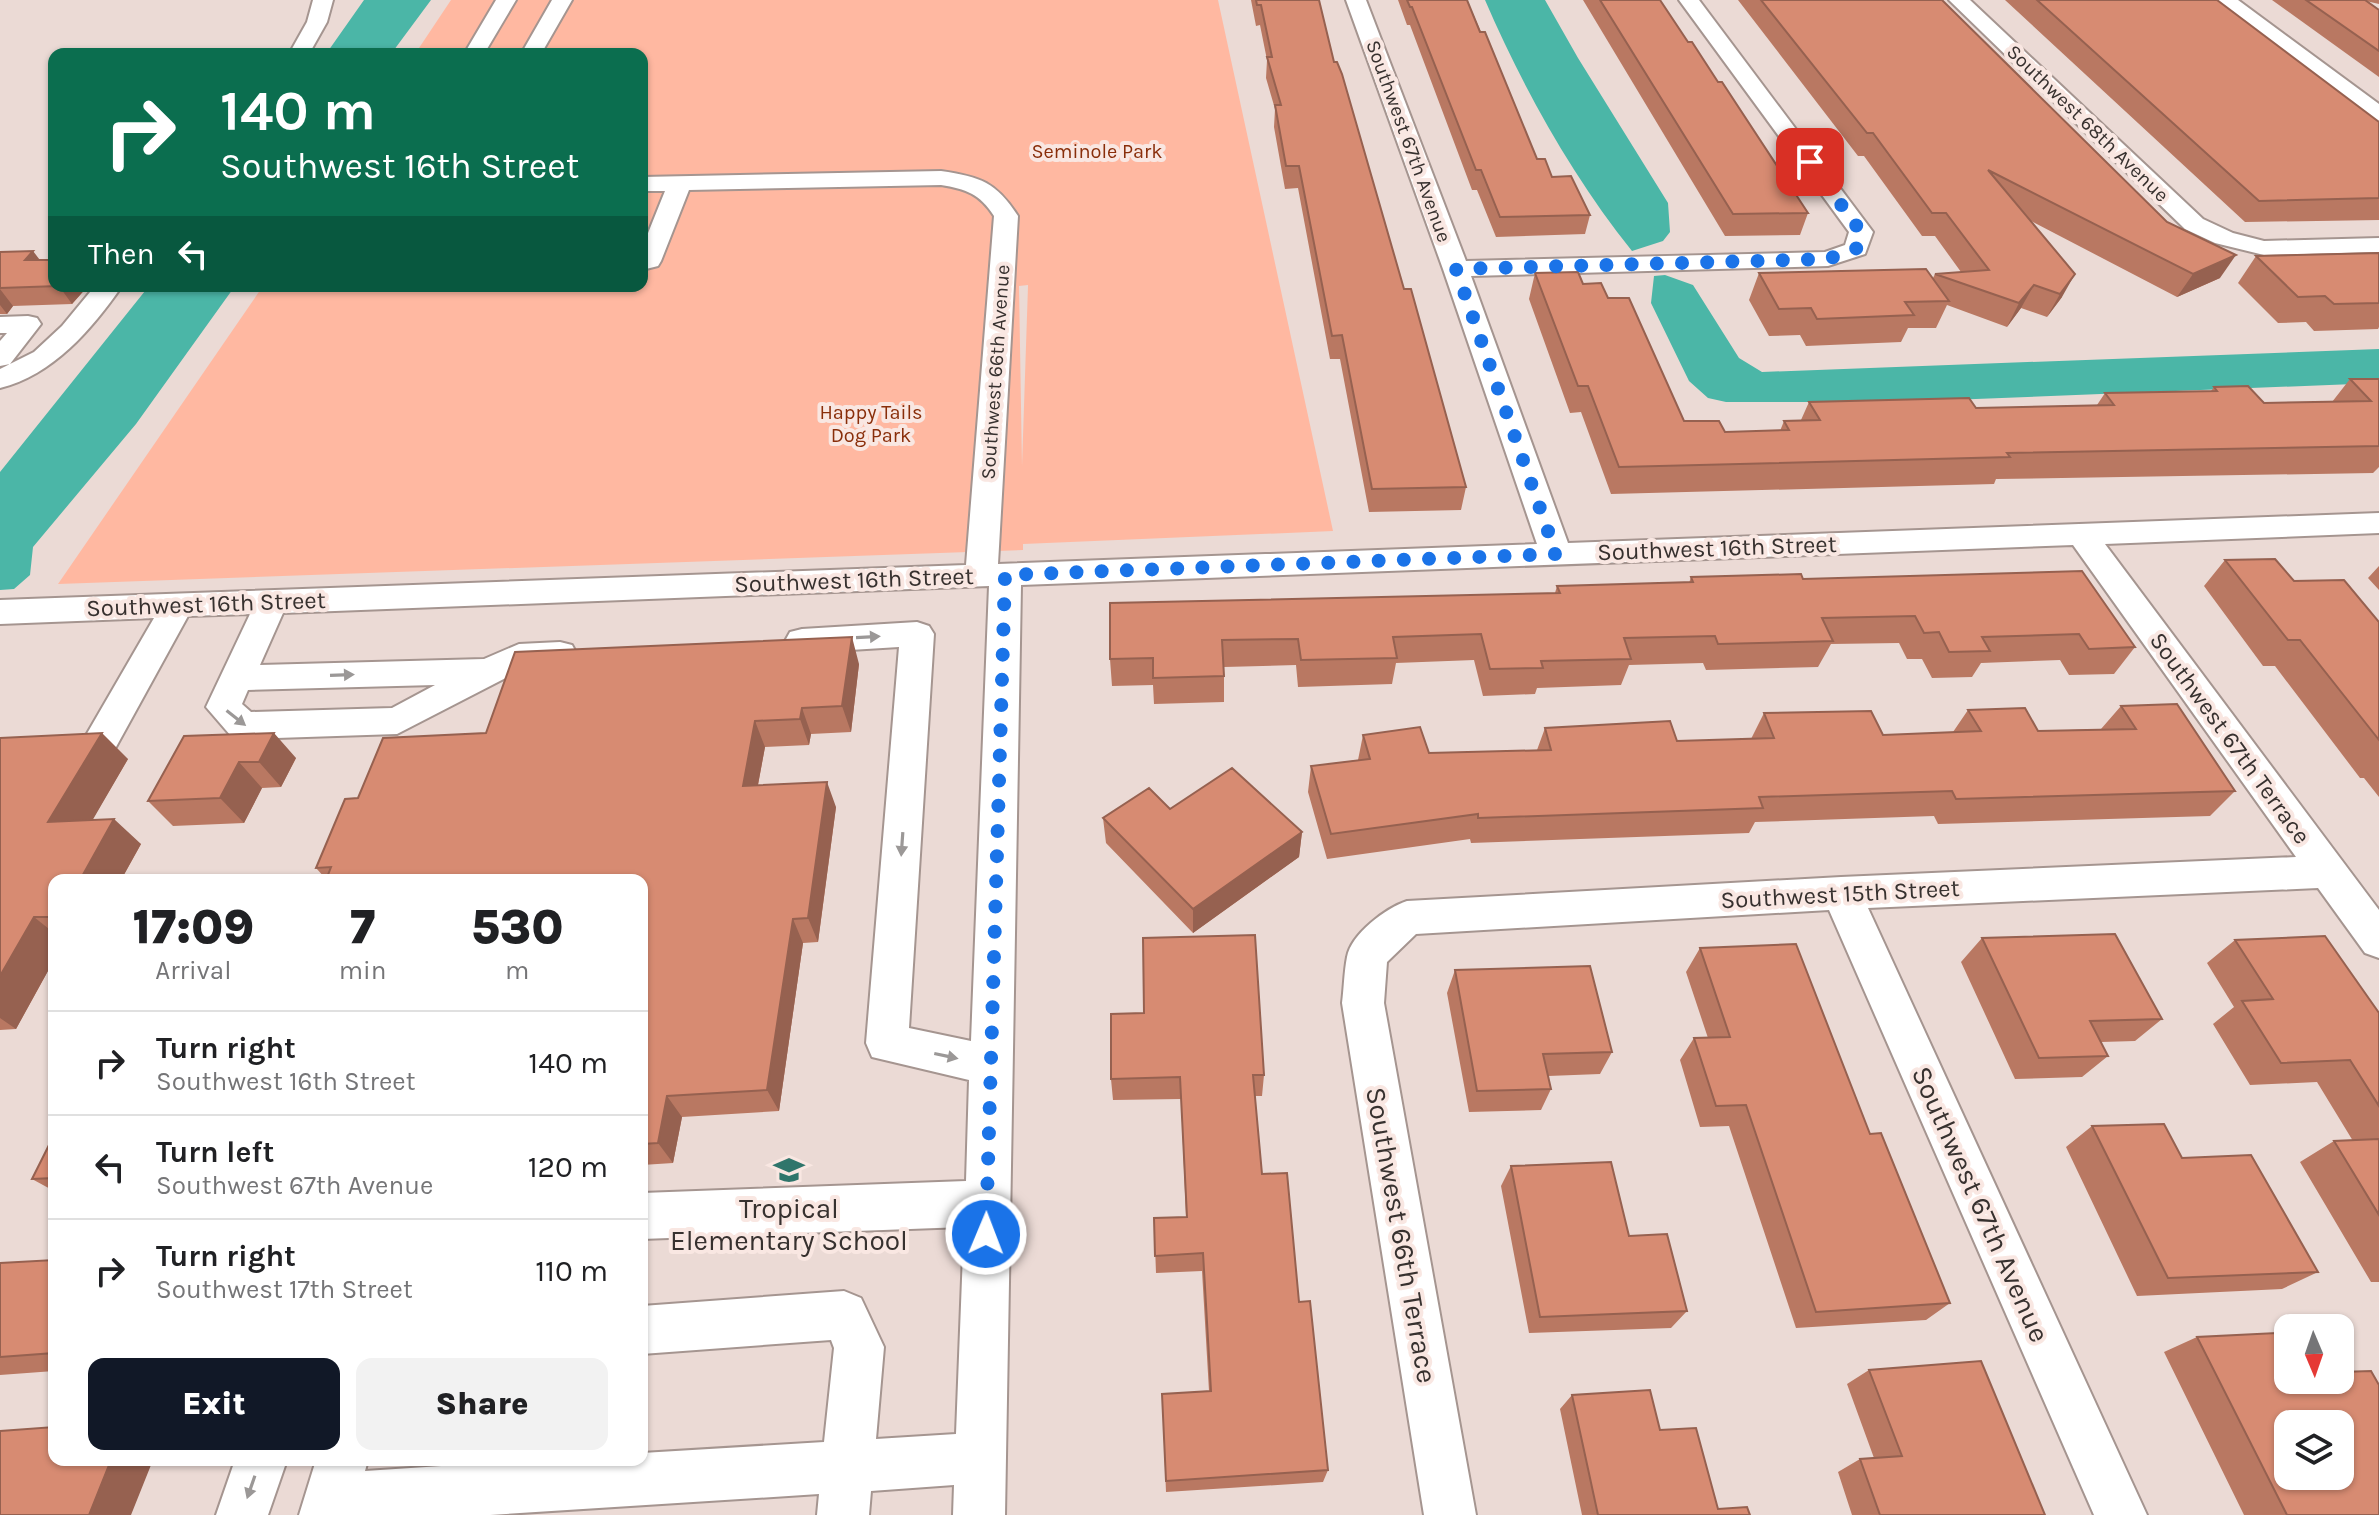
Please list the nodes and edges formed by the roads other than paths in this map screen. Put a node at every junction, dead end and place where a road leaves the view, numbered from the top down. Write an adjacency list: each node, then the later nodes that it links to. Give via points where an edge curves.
1 (323, 0): 8 (street)
2 (506, 0): 9 (street)
3 (562, 0): 10 (street)
4 (1356, 0): 17 (street, Southwest 67th Avenue)
5 (1689, 0): 17 (street, via 1861,232 1856,249 1828,259)
6 (1959, 0): 15 (street, Southwest 68th Avenue, via 2194,224 2264,248)
7 (2226, 0): 11 (street)
8 (302, 48)
9 (478, 48)
10 (534, 48)
11 (2379, 114)
12 (680, 183): 13 (street); 14 (street); 25 (street, Southwest 66th Avenue, via 941,178 974,183 993,195 1006,216)
13 (648, 184)
14 (653, 224): 16 (street)
15 (2379, 245)
16 (648, 261)
17 (1456, 269): 24 (street, Southwest 67th Avenue)
18 (104, 292): 21 (street, via 44,358)
19 (0, 325): 20 (street, via 28,324)
20 (0, 358)
21 (0, 380)
22 (2379, 523): 23 (street, Southwest 16th Street)
23 (2081, 534): 24 (street, Southwest 16th Street); 34 (street, Southwest 67th Terrace)
24 (1556, 554): 25 (street, Southwest 16th Street)
25 (993, 575): 26 (street, Southwest 16th Street); 38 (street, Southwest 66th Avenue)
26 (272, 602): 27 (street, Southwest 16th Street); 32 (street)
27 (178, 605): 28 (street, Southwest 16th Street); 33 (street)
28 (10, 612)
29 (774, 642): 38 (street, one-way to 38, via 917,634 887,1043)
30 (599, 652): 31 (street, via 519,656)
31 (491, 671): 32 (street, one-way to 31); 32 (street, one-way to 31, via 223,707 243,726 258,726 397,721)
32 (236, 678)
33 (103, 737)
34 (2327, 872): 35 (street, Southwest 15th Street); 36 (street, Southwest 67th Terrace)
35 (1841, 893): 37 (street, Southwest 15th Street, via 1407,918); 49 (street, Southwest 67th Avenue)
36 (2379, 941)
37 (1367, 955): 48 (street, Southwest 66th Terrace, via 1363,1003)
38 (990, 1065): 39 (street, Southwest 66th Avenue)
39 (986, 1203): 40 (street); 42 (street, Southwest 66th Avenue)
40 (648, 1216)
41 (648, 1330): 45 (street, via 844,1315 859,1347)
42 (981, 1458): 45 (street); 47 (street, Southwest 66th Avenue)
43 (259, 1466): 46 (street, one-way to 46)
44 (332, 1491): 45 (street)
45 (845, 1491)
46 (242, 1515)
47 (979, 1515)
48 (1450, 1515)
49 (2121, 1515)

